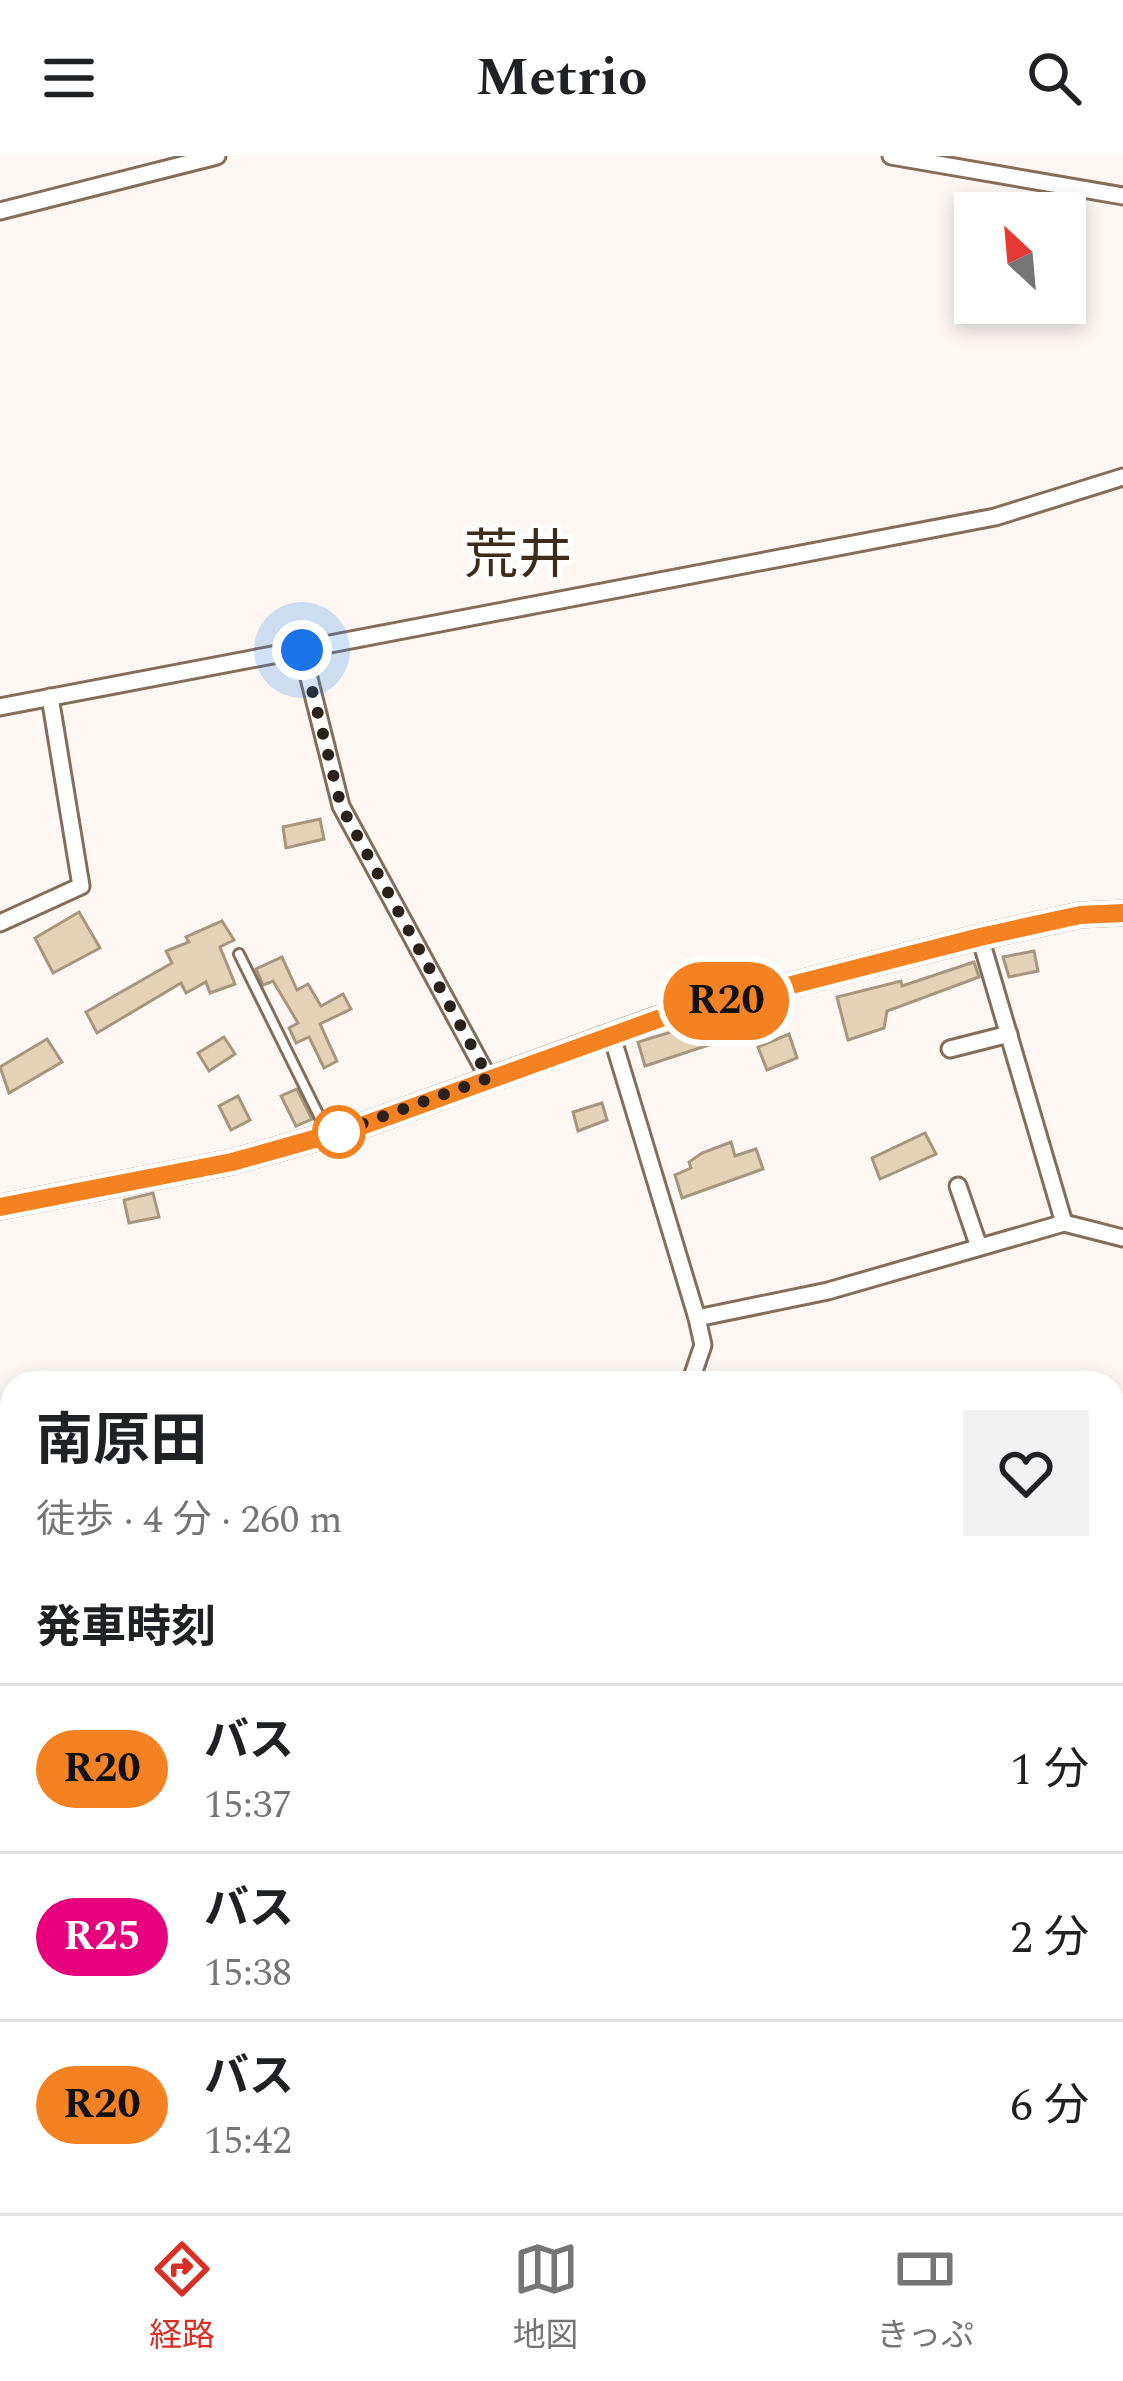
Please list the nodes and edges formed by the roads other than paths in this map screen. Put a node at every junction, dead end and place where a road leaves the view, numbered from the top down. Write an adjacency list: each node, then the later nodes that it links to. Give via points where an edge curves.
1 (217, 156): 4 (street)
2 (891, 156): 3 (street)
3 (1123, 196)
4 (0, 212)
5 (1123, 477): 6 (street, via 995,517)
6 (302, 650): 7 (street); 16 (street, via 341,806)
7 (50, 697): 8 (street); 10 (street, via 81,886)
8 (0, 707)
9 (1123, 913): 11 (street)
10 (0, 922)
11 (980, 937): 13 (street); 14 (street)
12 (238, 954): 17 (lane)
13 (611, 1033): 16 (street); 23 (street)
14 (1009, 1034): 15 (street); 20 (street)
15 (950, 1049)
16 (489, 1078): 17 (street)
17 (328, 1136): 19 (street, via 169,1177)
18 (958, 1186): 22 (street)
19 (0, 1207)
20 (1064, 1222): 21 (street); 22 (street)
21 (1123, 1238)
22 (979, 1247): 23 (street)
23 (697, 1318): 24 (street, via 703,1345)
24 (694, 1371)

